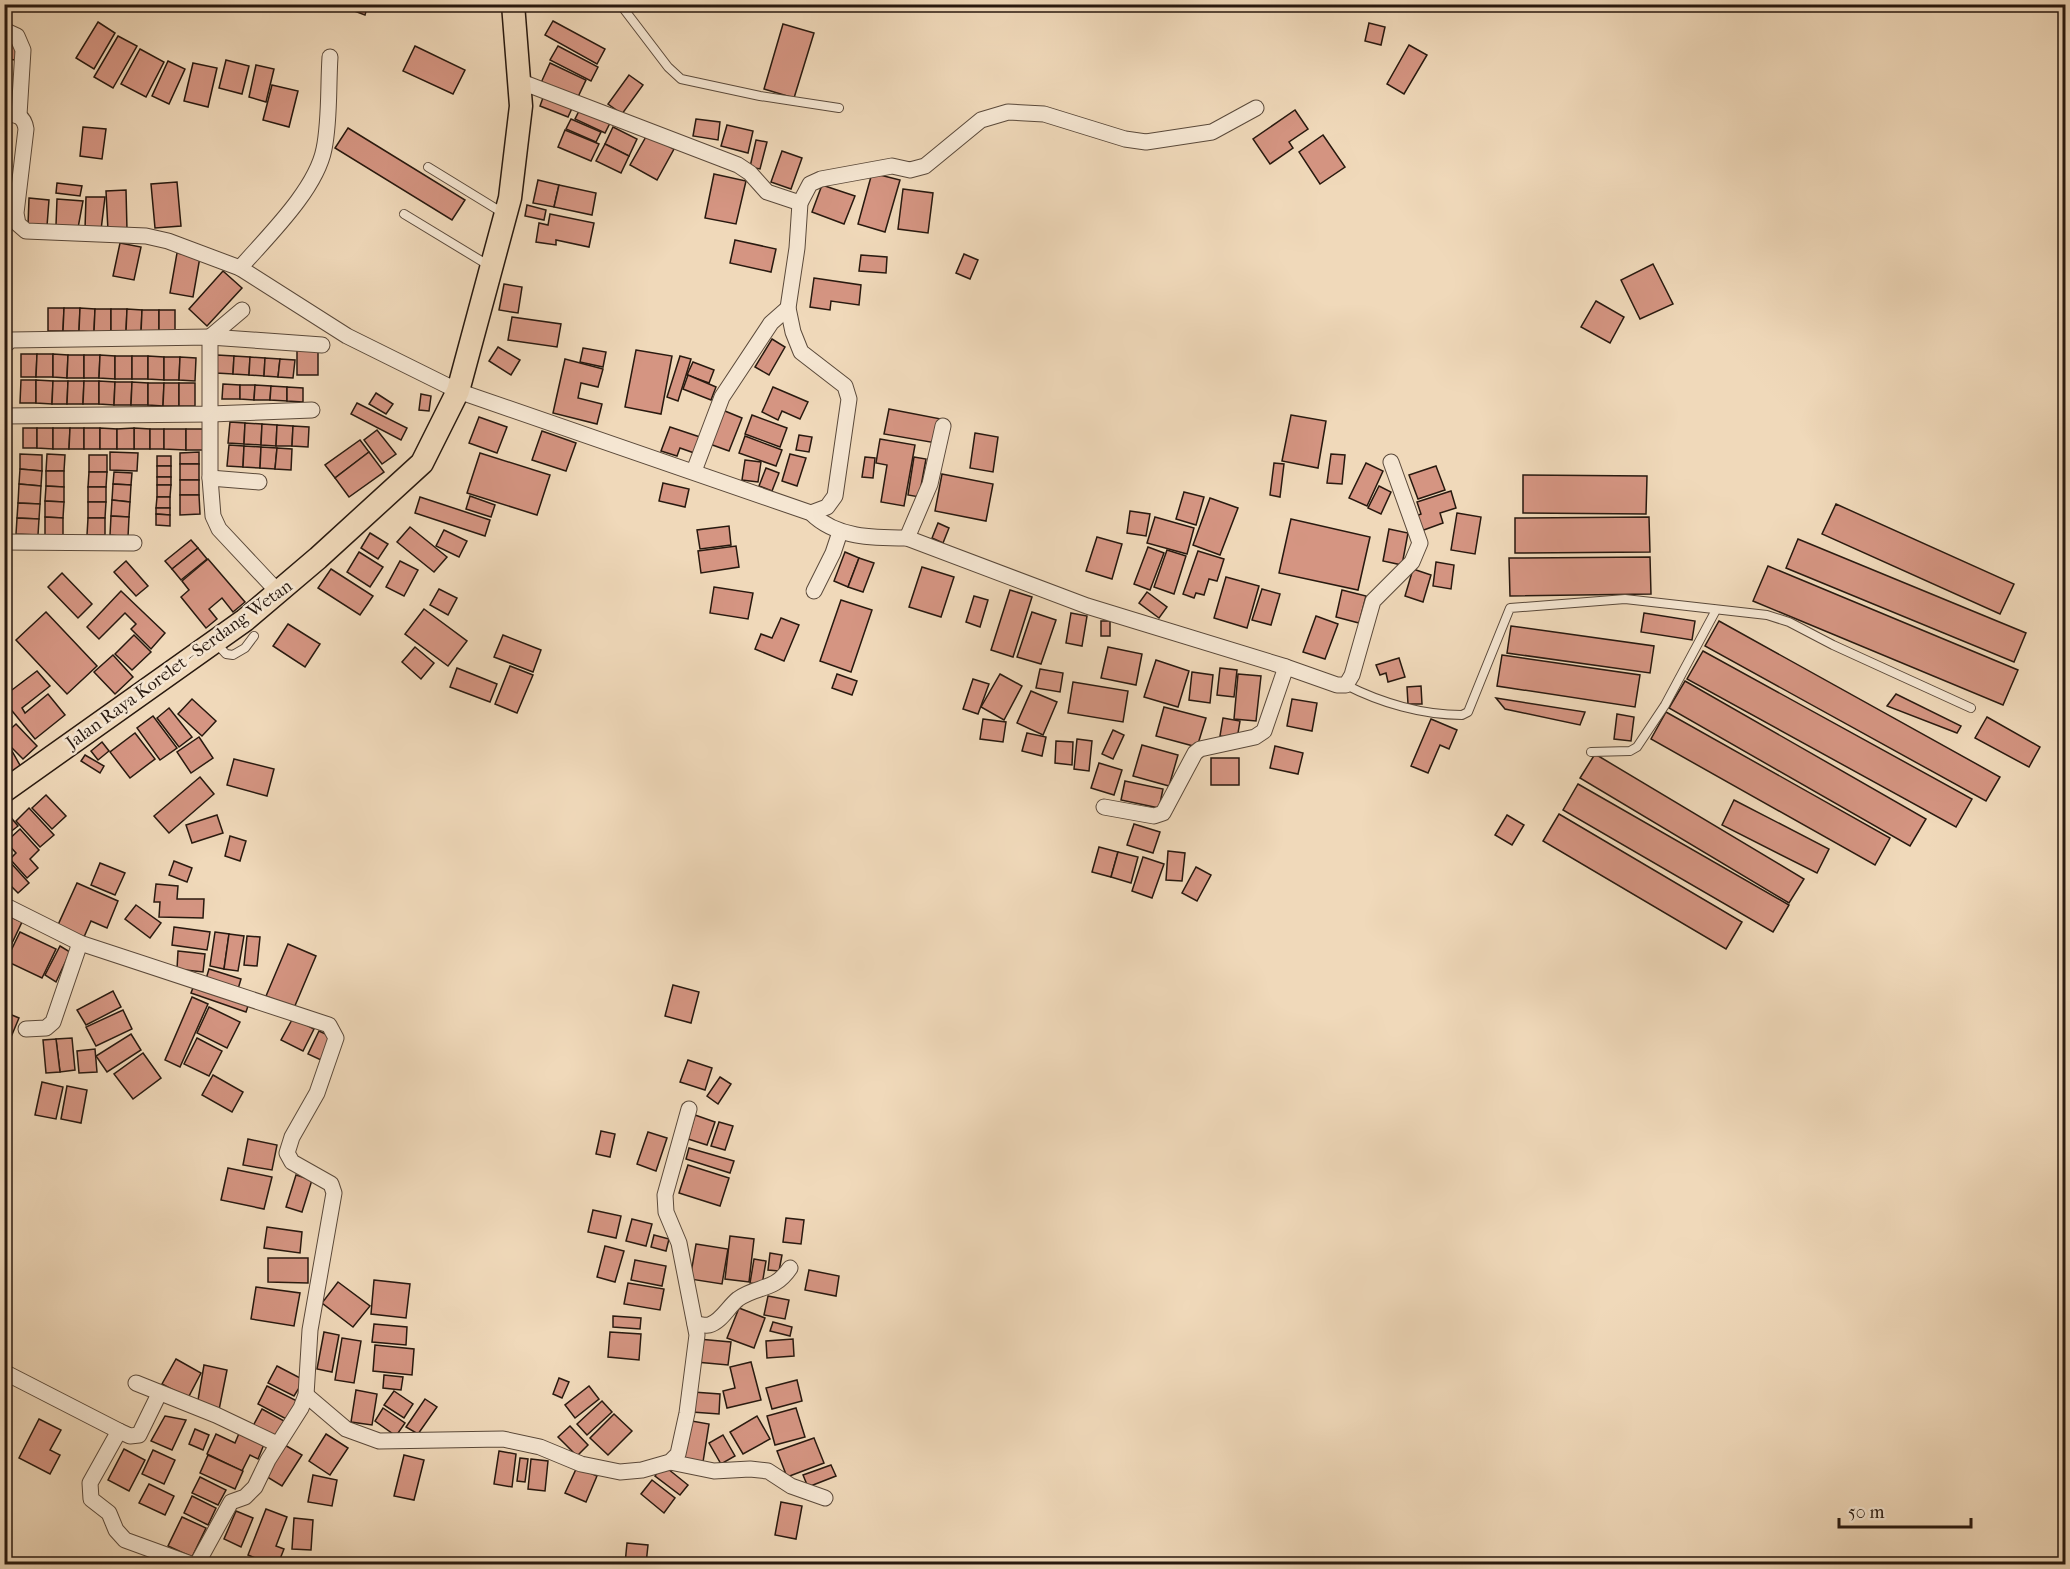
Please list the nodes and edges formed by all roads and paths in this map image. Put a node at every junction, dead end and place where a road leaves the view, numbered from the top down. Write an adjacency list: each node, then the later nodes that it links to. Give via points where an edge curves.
1 (513, 4): 5 (main road, Jalan Raya Korelet - Serdang Wetan)
2 (620, 4): 6 (lane, via 681,79)
3 (4, 30): 8 (street, via 17,36 23,50)
4 (330, 57): 14 (street, via 324,150 315,174 291,209)
5 (519, 81): 10 (street, via 738,165 750,172 767,192); 12 (main road, Jalan Raya Korelet - Serdang Wetan, via 519,141)
6 (839, 108)
7 (1256, 108): 10 (street, via 1212,132 1146,142 1044,114 1025,111 994,115 981,120 925,166 910,170 892,166 821,178 810,184)
8 (12, 114): 14 (street, via 24,120 26,129 16,213 24,230 157,238)
9 (428, 167): 12 (lane)
10 (800, 203): 15 (street)
11 (404, 214): 13 (lane)
12 (504, 214): 13 (main road, Jalan Raya Korelet - Serdang Wetan)
13 (492, 267): 20 (main road, Jalan Raya Korelet - Serdang Wetan)
14 (240, 268): 20 (street, via 347,336)
15 (788, 308): 26 (street, via 771,323 722,397); 29 (street, via 801,352 845,386 849,399 835,496 827,507)
16 (242, 309): 17 (street)
17 (210, 337): 18 (street); 19 (street, via 11,340); 22 (street)
18 (322, 345)
19 (4, 346)
20 (458, 391): 26 (street); 35 (main road, Jalan Raya Korelet - Serdang Wetan, via 422,463)
21 (312, 410): 22 (street)
22 (211, 414): 23 (street); 27 (street)
23 (4, 416)
24 (944, 426): 31 (street, via 930,484)
25 (1391, 462): 40 (street, via 1420,543 1412,562 1373,601)
26 (694, 471): 29 (street)
27 (210, 478): 28 (street); 35 (street, via 213,516 219,529)
28 (259, 482)
29 (811, 513): 30 (street)
30 (840, 532): 31 (street); 34 (street)
31 (907, 538): 39 (street, via 1087,606)
32 (4, 542): 33 (street)
33 (134, 543)
34 (814, 591)
35 (279, 593): 38 (main road, Jalan Raya Korelet - Serdang Wetan)
36 (1716, 610): 40 (lane, via 1625,599 1512,608 1468,712 1462,715 1372,698); 41 (lane, via 1767,615 1789,622); 42 (lane, via 1638,747 1630,751)
37 (254, 636): 38 (lane, via 245,648 232,655)
38 (215, 642): 43 (main road, Jalan Raya Korelet - Serdang Wetan)
39 (1286, 667): 40 (street); 44 (street, via 1264,731 1195,753 1163,813 1154,816)
40 (1346, 685)
41 (1971, 708)
42 (1591, 752)
43 (4, 791)
44 (1104, 807)
45 (4, 905): 46 (street)
46 (80, 943): 47 (street, via 53,1022 46,1028); 54 (street, via 329,1025 335,1032 316,1093 287,1152 292,1162 331,1184 334,1192 310,1329)
47 (26, 1029)
48 (689, 1108): 50 (street, via 665,1195)
49 (790, 1268): 50 (street, via 772,1286 740,1297 709,1325)
50 (695, 1324): 57 (street, via 687,1413 678,1454)
51 (4, 1372): 55 (street)
52 (136, 1383): 53 (street)
53 (159, 1394): 55 (street, via 139,1435 130,1437); 56 (street)
54 (306, 1395): 56 (street); 57 (street, via 346,1428 379,1441 503,1440 540,1447 582,1464 620,1472)
55 (119, 1431): 59 (street, via 92,1478 91,1499 109,1513 125,1540)
56 (277, 1444): 60 (street, via 255,1487 245,1497 231,1502)
57 (670, 1462): 58 (street, via 714,1471 768,1471 791,1486)
58 (825, 1498)
59 (191, 1564)
60 (197, 1564)

